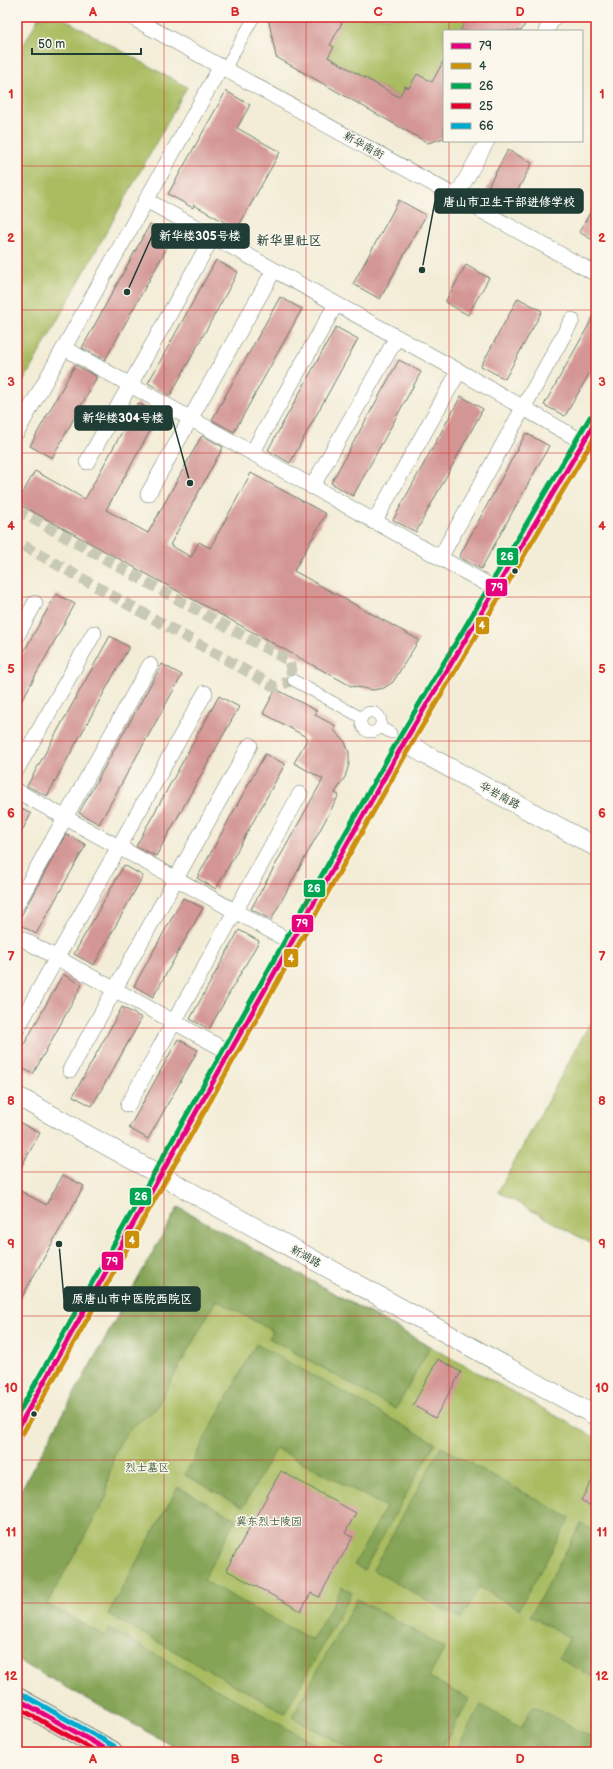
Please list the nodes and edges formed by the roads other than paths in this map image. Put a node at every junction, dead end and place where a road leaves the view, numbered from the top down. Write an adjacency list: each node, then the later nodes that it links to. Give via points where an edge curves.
1 (131, 17): 5 (street, 新华南街)
2 (254, 17): 5 (street)
3 (554, 17): 4 (street)
4 (547, 30)
5 (223, 68): 7 (street, 新华南街); 8 (street)
6 (485, 142): 7 (street)
7 (456, 196): 11 (street, 新华南街)
8 (146, 200): 9 (street); 15 (street)
9 (213, 236): 10 (street); 17 (street)
10 (274, 270): 12 (street); 19 (street)
11 (596, 274)
12 (336, 304): 14 (street); 23 (street)
13 (572, 320): 18 (street)
14 (397, 337): 16 (street); 25 (street)
15 (64, 348): 17 (street); 21 (street)
16 (459, 371): 18 (street); 27 (street)
17 (130, 385): 19 (street); 24 (street)
18 (523, 408): 22 (street); 28 (street)
19 (189, 418): 23 (street); 26 (street)
20 (596, 421): 22 (street)
21 (17, 432)
22 (583, 442): 29 (street)
23 (252, 453): 25 (street)
24 (87, 462)
25 (312, 487): 27 (street)
26 (148, 494)
27 (374, 522): 28 (street)
28 (440, 558): 29 (street)
29 (496, 589): 36 (street)
30 (35, 603): 32 (street)
31 (94, 633): 38 (street)
32 (17, 636)
33 (150, 665): 41 (street)
34 (293, 680): 36 (street, via 362,718 369,713 375,713 381,721 380,727)
35 (205, 693): 42 (street)
36 (398, 737): 43 (street, 华岩南路, via 426,755); 48 (street)
37 (250, 745): 44 (street)
38 (17, 769)
39 (17, 791): 41 (street)
40 (300, 794): 46 (street)
41 (65, 817): 42 (street); 45 (street)
42 (119, 847): 44 (street); 49 (street)
43 (596, 847)
44 (176, 878): 46 (street); 50 (street)
45 (17, 904)
46 (236, 910): 48 (street); 51 (street)
47 (17, 936): 49 (street)
48 (291, 942): 53 (street)
49 (57, 958): 50 (street); 52 (street)
50 (115, 989): 51 (street); 54 (street)
51 (174, 1022): 53 (street); 56 (street)
52 (17, 1029)
53 (229, 1052): 57 (street)
54 (70, 1070)
55 (17, 1096): 57 (street, 新湖路)
56 (128, 1105)
57 (160, 1175): 58 (street, 新湖路); 59 (street)
58 (596, 1416)
59 (17, 1430)
60 (17, 1700): 61 (main road)
61 (110, 1752)

